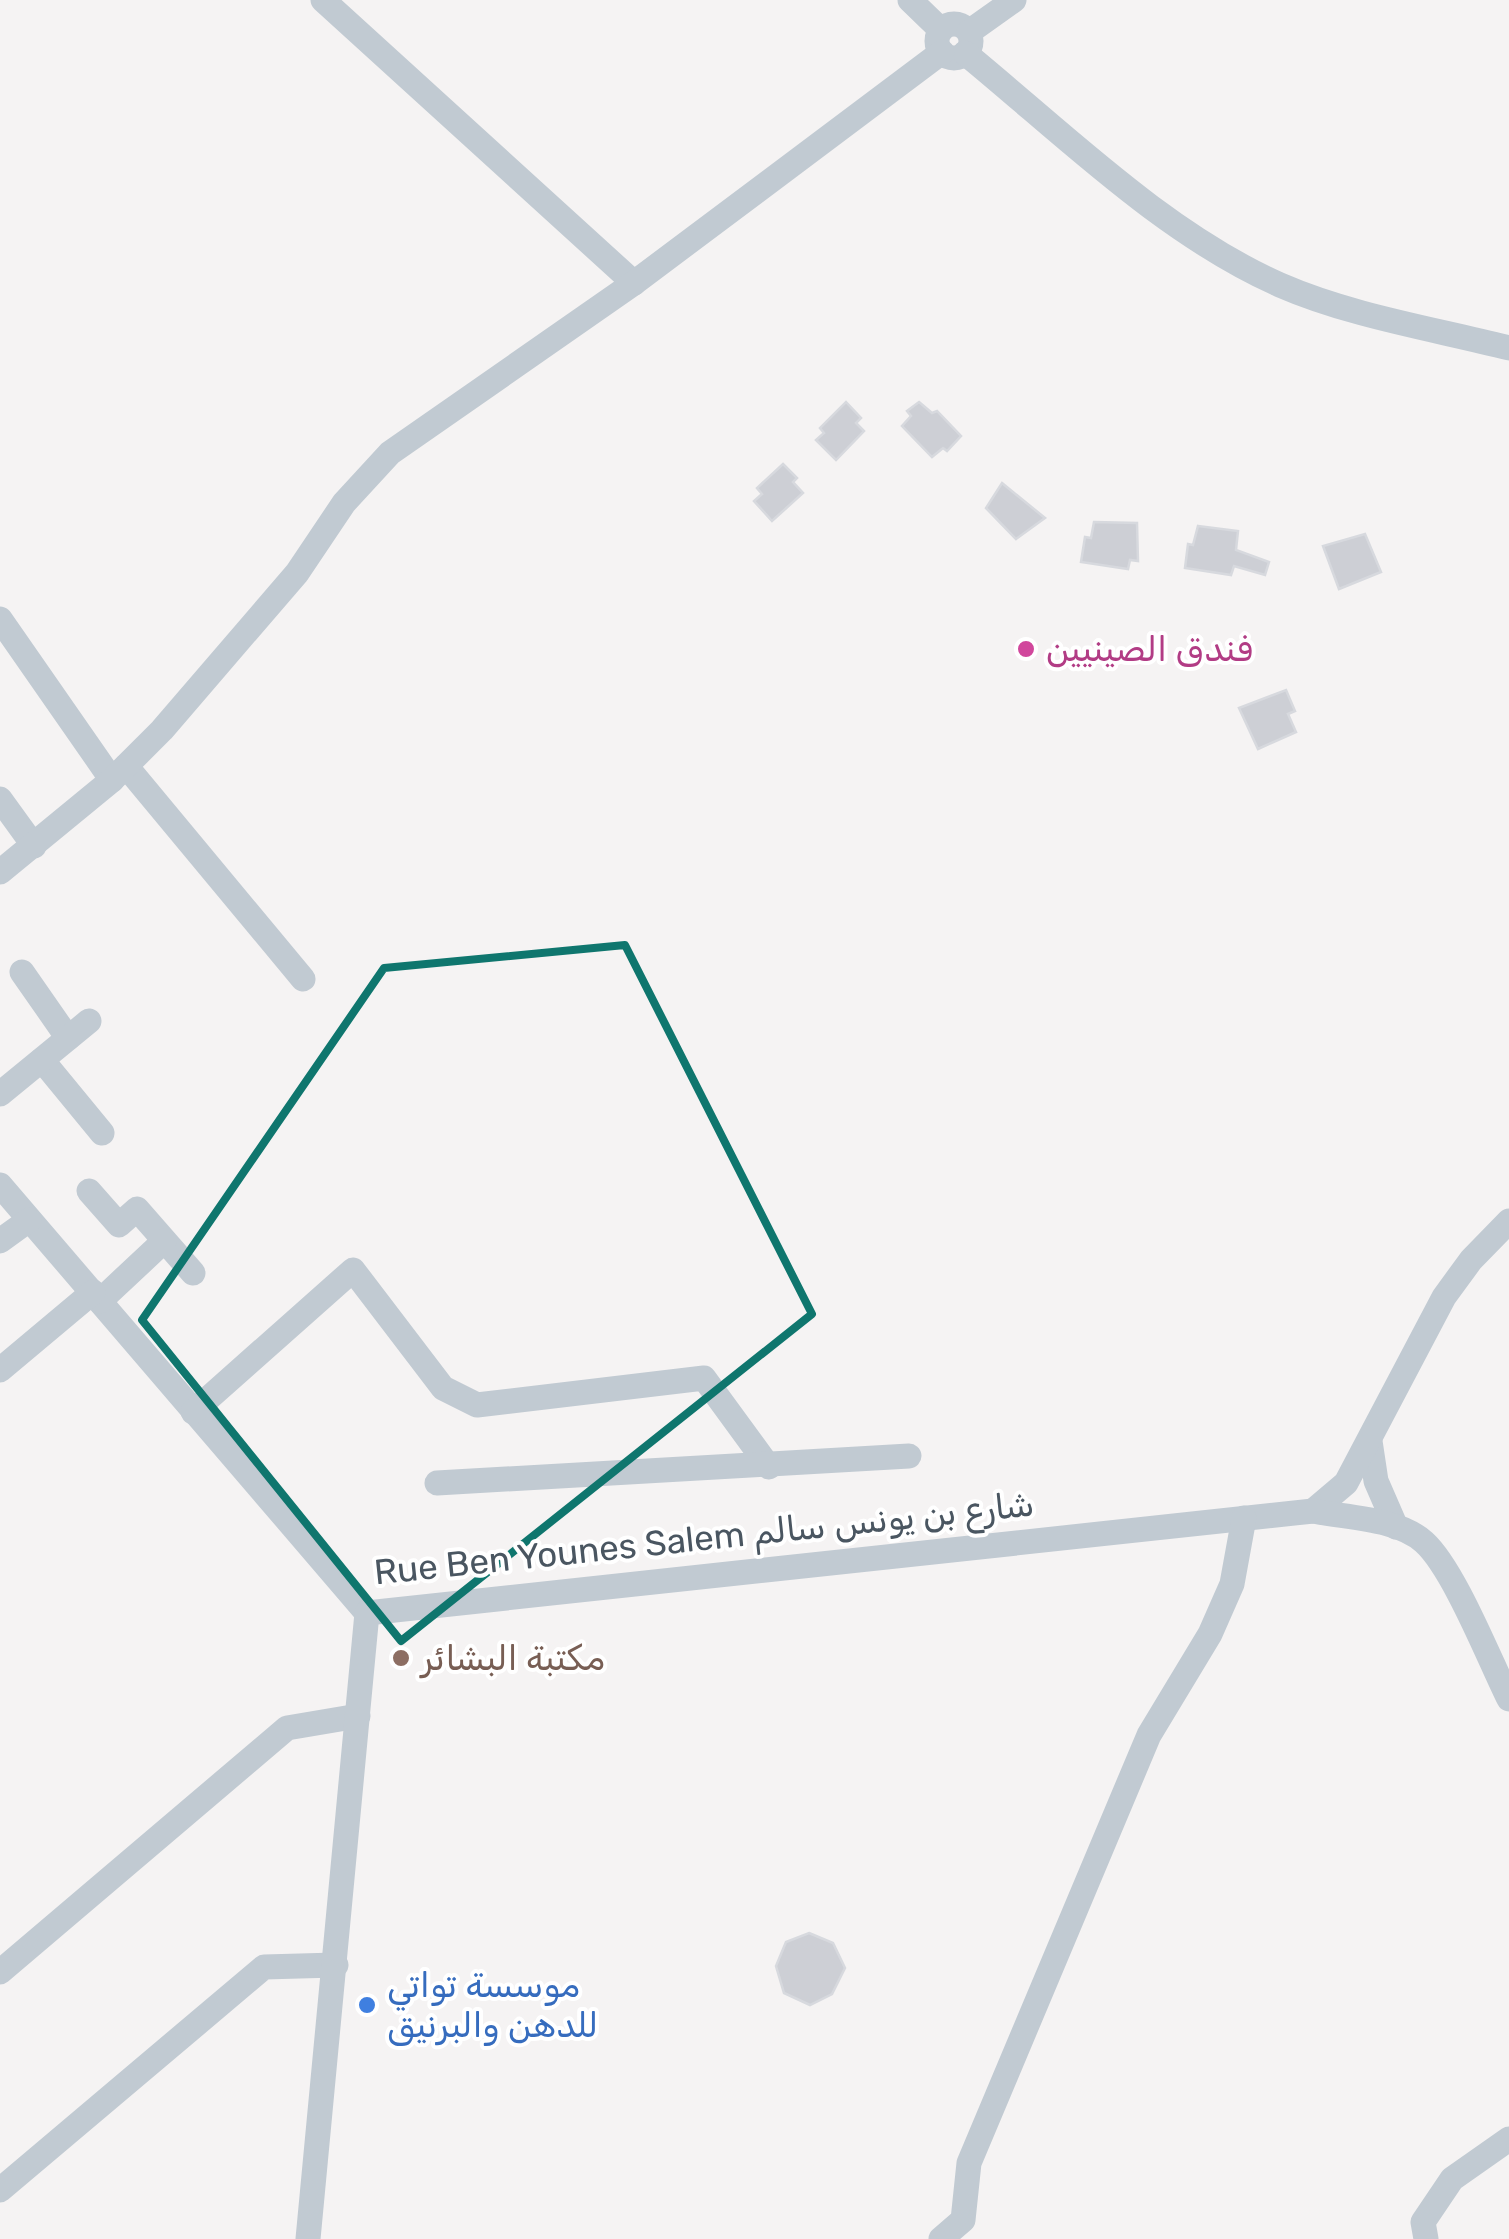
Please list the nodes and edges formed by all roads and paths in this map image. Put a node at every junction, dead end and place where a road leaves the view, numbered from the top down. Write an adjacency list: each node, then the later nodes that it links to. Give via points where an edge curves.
1 (323, 0): 5 (street)
2 (910, 0): 4 (street)
3 (1014, 0): 4 (street)
4 (955, 42): 5 (street); 6 (street, via 1163,214 1242,266 1321,299)
5 (634, 283): 8 (street, via 390,453 344,503 297,573)
6 (1509, 348)
7 (0, 619): 8 (street)
8 (119, 773): 10 (street); 13 (street)
9 (0, 799): 10 (street)
10 (34, 846): 11 (street)
11 (0, 872)
12 (22, 972): 15 (street)
13 (303, 979)
14 (90, 1020): 15 (street)
15 (68, 1038): 16 (street)
16 (42, 1060): 17 (street); 18 (street)
17 (0, 1094)
18 (102, 1133)
19 (0, 1185): 21 (street, Rue Ben Younes Salem شارع بن يونس سالم)
20 (90, 1190): 24 (street, via 119,1225 138,1209)
21 (28, 1220): 23 (street); 26 (street, Rue Ben Younes Salem شارع بن يونس سالم)
22 (1509, 1221): 29 (street, via 1444,1297)
23 (0, 1241)
24 (164, 1241): 25 (street); 26 (street)
25 (192, 1274)
26 (97, 1296): 27 (street); 28 (street, Rue Ben Younes Salem شارع بن يونس سالم)
27 (0, 1370)
28 (194, 1412): 31 (street, via 352,1270 443,1388 477,1405 704,1378); 36 (street, Rue Ben Younes Salem شارع بن يونس سالم)
29 (1370, 1441): 33 (street, via 1346,1482); 35 (street, via 1376,1481)
30 (909, 1456): 31 (street)
31 (769, 1468): 32 (street)
32 (436, 1483)
33 (1313, 1512): 34 (street, Rue Ben Younes Salem شارع بن يونس سالم); 35 (street, Rue Ben Younes Salem شارع بن يونس سالم)
34 (1244, 1518): 36 (street, Rue Ben Younes Salem شارع بن يونس سالم); 44 (street, via 1225,1601 1149,1735 969,2163 963,2220)
35 (1396, 1527): 37 (street, Rue Ben Younes Salem شارع بن يونس سالم, via 1424,1542 1443,1569)
36 (366, 1614): 38 (street)
37 (1509, 1699)
38 (358, 1716): 39 (street); 40 (street, via 287,1728)
39 (336, 1965): 42 (street, via 264,1967); 43 (street)
40 (0, 1972)
41 (1509, 2139): 45 (street, via 1452,2178 1423,2222)
42 (0, 2190)
43 (308, 2239)
44 (942, 2239)
45 (1426, 2239)

